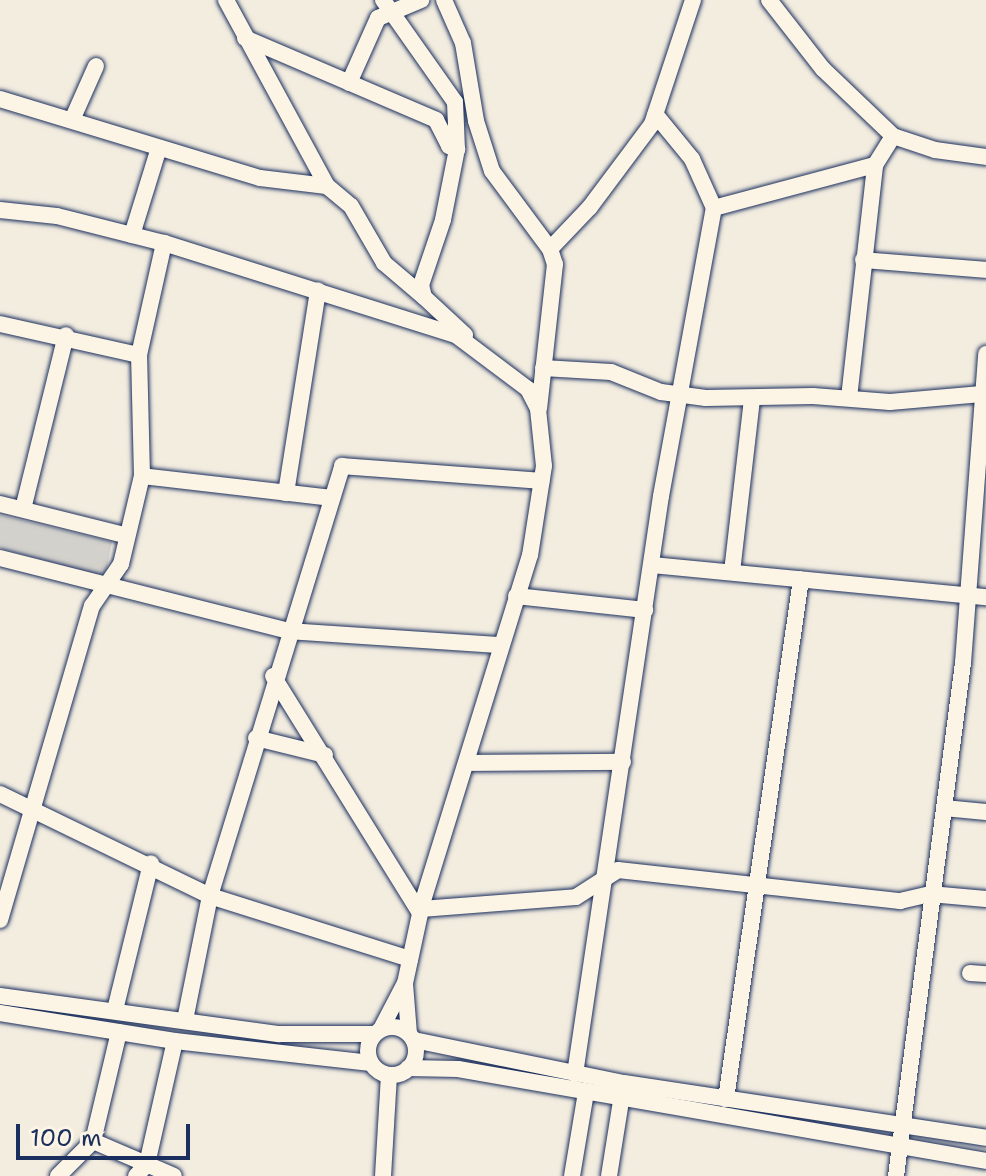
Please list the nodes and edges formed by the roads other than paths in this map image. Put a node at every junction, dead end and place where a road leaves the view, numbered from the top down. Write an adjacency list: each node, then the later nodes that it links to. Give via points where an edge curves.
1 (226, 0): 7 (street)
2 (421, 0): 6 (street)
3 (444, 0): 23 (street, via 463,43 476,121 492,171)
4 (693, 0): 11 (street)
5 (769, 0): 13 (street, via 823,69)
6 (386, 5): 9 (street, via 370,28); 15 (street, via 455,102)
7 (245, 38): 9 (street); 18 (street)
8 (96, 66): 12 (street)
9 (349, 83): 15 (street, via 436,120 449,146)
10 (0, 99): 12 (street)
11 (655, 114): 19 (street, via 692,159); 23 (street, via 633,155)
12 (72, 120): 14 (street)
13 (893, 136): 16 (street, via 935,150); 17 (street)
14 (159, 148): 18 (street, via 260,178); 21 (street)
15 (457, 149): 27 (street, via 443,220 421,285)
16 (986, 157)
17 (875, 165): 19 (street); 24 (street)
18 (327, 186): 27 (street, via 351,206 384,263)
19 (714, 208): 35 (street)
20 (0, 210): 21 (street, via 57,216)
21 (132, 235): 22 (street)
22 (164, 243): 26 (street); 32 (street)
23 (550, 249): 33 (street, via 554,298)
24 (863, 260): 25 (street); 36 (street)
25 (986, 270)
26 (318, 291): 30 (street); 41 (street)
27 (424, 297): 30 (street)
28 (0, 324): 29 (street)
29 (66, 335): 32 (street); 44 (street)
30 (475, 345): 38 (street, via 528,389)
31 (986, 354): 34 (street)
32 (139, 355): 39 (street)
33 (543, 368): 35 (street, via 611,372); 38 (street)
34 (982, 394): 36 (street, via 890,402); 51 (street)
35 (681, 395): 37 (street); 47 (street)
36 (849, 398): 37 (street)
37 (752, 399): 48 (street)
38 (538, 409): 40 (street)
39 (142, 476): 41 (street); 45 (street)
40 (541, 481): 42 (street, via 342,466); 52 (street, via 530,555)
41 (286, 493): 42 (street)
42 (331, 498): 55 (street)
43 (0, 504): 44 (street)
44 (23, 509): 45 (street)
45 (124, 535): 50 (street, via 121,564)
46 (0, 558): 50 (street)
47 (652, 565): 48 (street); 54 (street)
48 (732, 572): 49 (street)
49 (801, 579): 51 (street); 68 (street)
50 (110, 587): 55 (street); 64 (street, via 92,606)
51 (965, 594): 53 (street); 63 (street, via 963,663)
52 (516, 596): 54 (street); 56 (street)
53 (986, 597)
54 (645, 610): 60 (street)
55 (288, 631): 56 (street); 57 (street)
56 (498, 645): 61 (street)
57 (273, 676): 58 (street); 59 (street)
58 (256, 738): 59 (street); 70 (street)
59 (325, 755): 72 (street)
60 (623, 762): 61 (street); 67 (street)
61 (468, 763): 72 (street)
62 (0, 794): 64 (street)
63 (944, 808): 65 (street); 69 (street)
64 (34, 809): 66 (street); 73 (street)
65 (986, 812)
66 (151, 863): 70 (street); 77 (street)
67 (600, 879): 68 (street, via 618,870); 72 (street, via 576,897); 86 (street)
68 (754, 885): 69 (street, via 900,901); 90 (street)
69 (930, 894): 71 (street); 91 (street)
70 (210, 896): 74 (street); 79 (street)
71 (986, 899)
72 (421, 911): 74 (street)
73 (0, 920)
74 (410, 959): 75 (street)
75 (405, 983): 81 (street); 82 (street)
76 (0, 996): 77 (street)
77 (115, 1010): 79 (street)
78 (0, 1013): 80 (street)
79 (185, 1020): 81 (street, via 279,1034)
80 (119, 1032): 83 (street); 93 (street)
81 (378, 1032): 82 (street, via 396,1027); 84 (street, via 368,1048)
82 (412, 1037): 85 (street, via 416,1055); 86 (street)
83 (175, 1041): 84 (street); 96 (street)
84 (371, 1063): 87 (street)
85 (408, 1068): 87 (street); 89 (street, via 458,1069)
86 (575, 1074): 88 (street)
87 (389, 1075): 99 (street)
88 (623, 1091): 89 (street); 90 (street); 94 (street); 101 (street)
89 (586, 1092): 100 (street)
90 (726, 1099): 91 (street)
91 (903, 1125): 92 (street); 94 (street)
92 (986, 1138)
93 (93, 1141): 96 (street); 97 (street)
94 (900, 1146): 95 (street); 102 (street)
95 (986, 1161)
96 (141, 1170): 98 (street)
97 (58, 1176)
98 (174, 1176)
99 (383, 1176)
100 (572, 1176)
101 (609, 1176)
102 (896, 1176)

